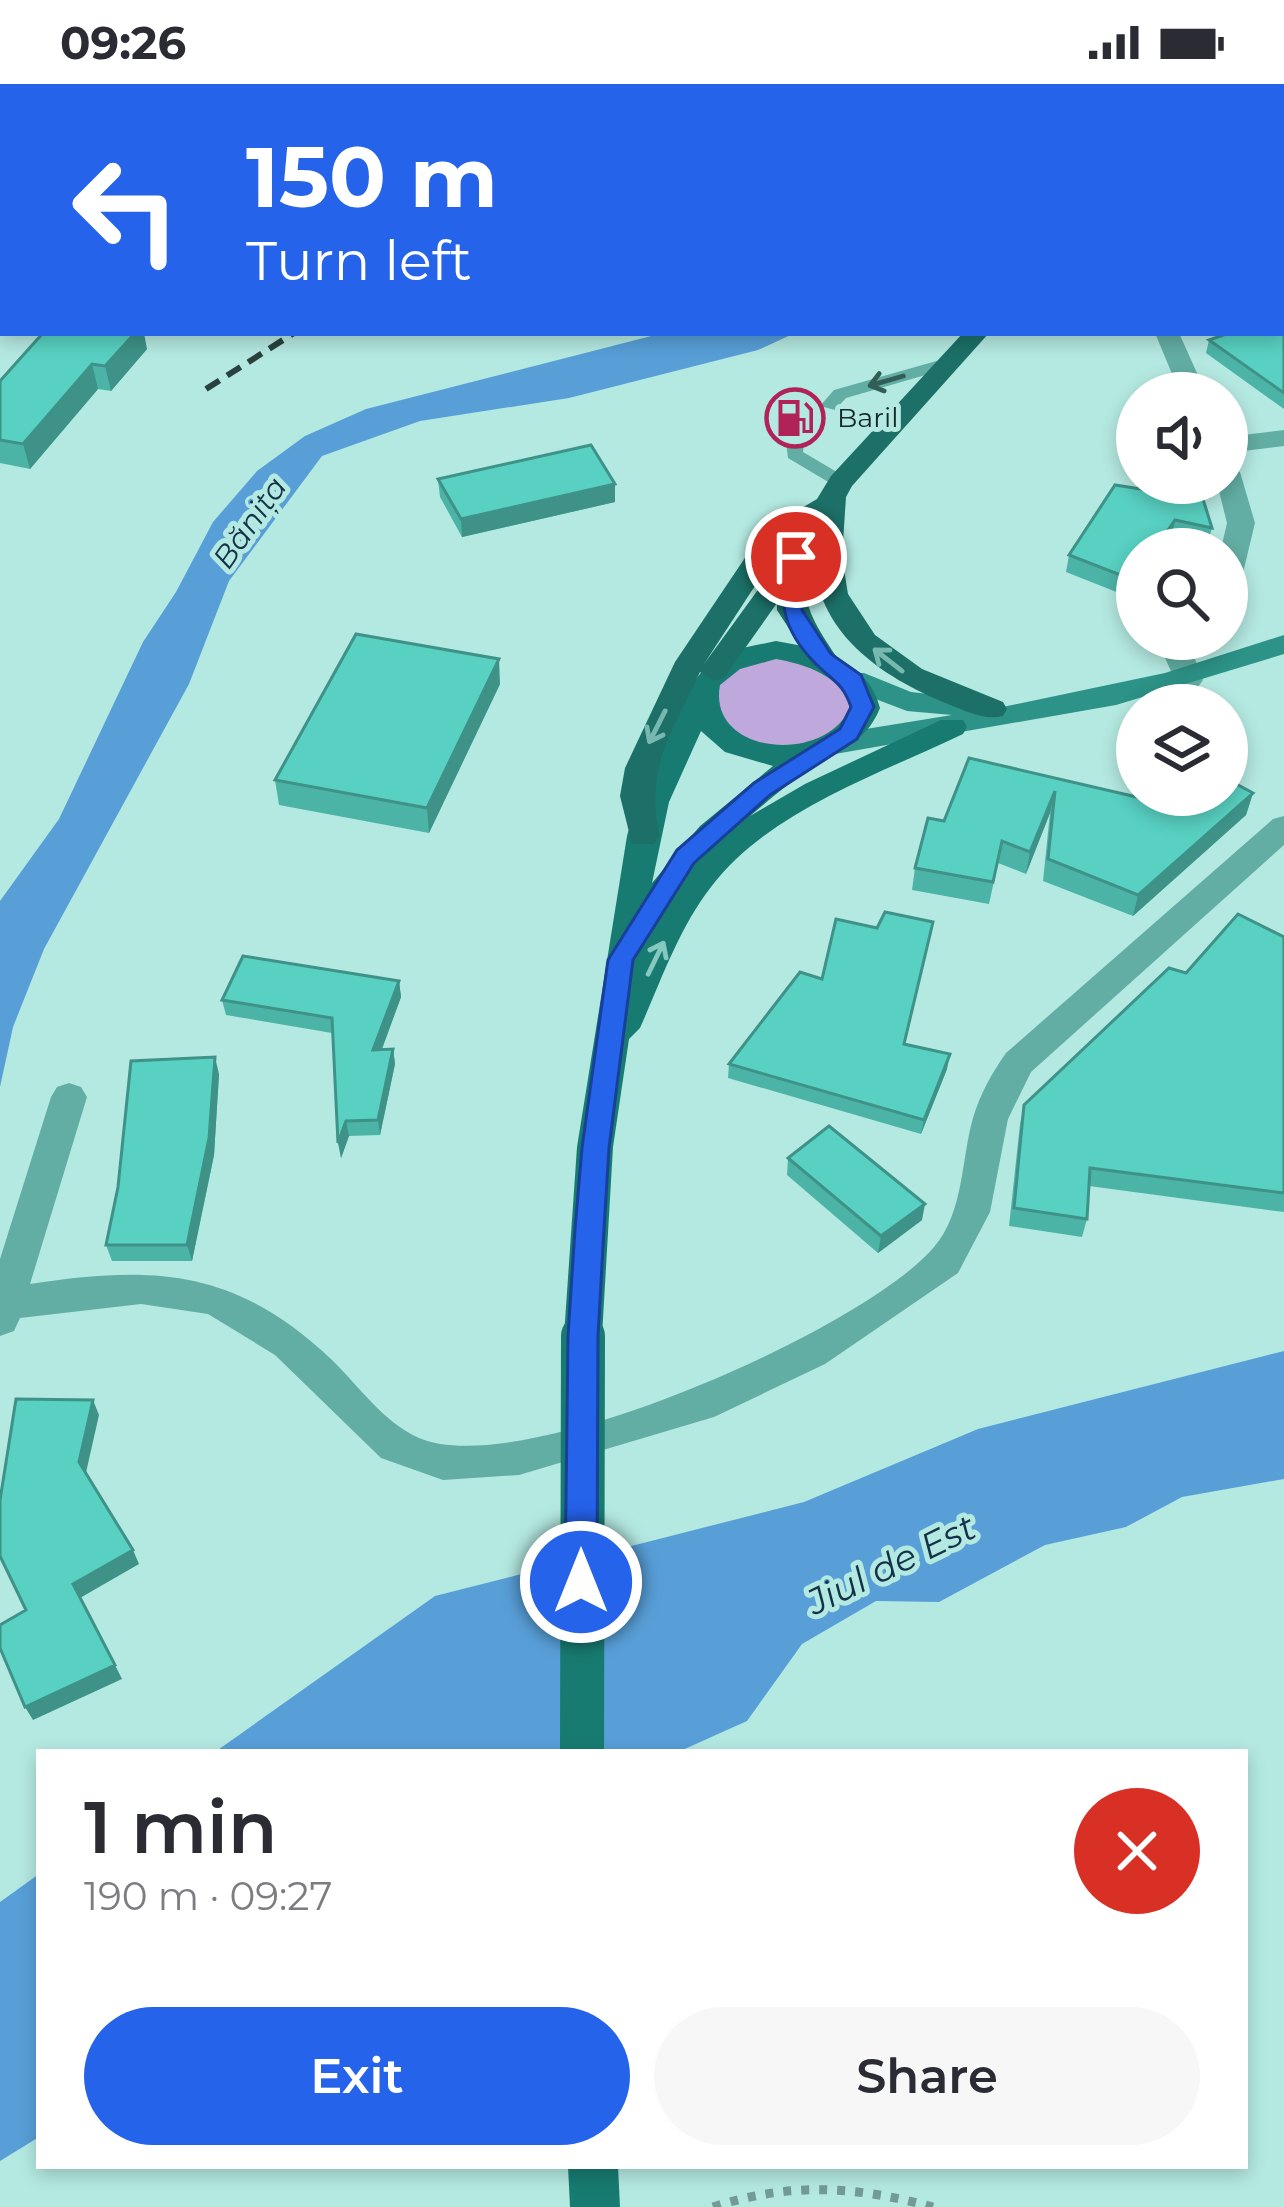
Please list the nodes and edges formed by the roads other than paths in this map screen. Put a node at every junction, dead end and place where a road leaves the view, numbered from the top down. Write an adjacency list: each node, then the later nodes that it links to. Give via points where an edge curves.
1 (974, 336): 3 (highway)
2 (1168, 336): 4 (street)
3 (947, 363): 5 (lane, one-way to 5, via 840,394); 9 (highway)
4 (1184, 372)
5 (829, 406)
6 (1284, 438): 8 (street)
7 (795, 442): 9 (lane, via 794,454)
8 (1248, 442)
9 (834, 492): 10 (highway); 18 (highway, one-way to 9, via 929,688 894,666 835,601 827,562); 23 (highway, one-way to 23, via 759,553 690,662 640,769)
10 (796, 557): 12 (highway, via 791,610); 14 (highway)
11 (1284, 644): 16 (main road)
12 (823, 659): 14 (main road, via 776,650); 15 (main road)
13 (1180, 660): 16 (street)
14 (715, 671): 17 (main road)
15 (854, 680): 18 (main road, via 907,701); 21 (main road, via 859,721)
16 (1188, 680): 19 (main road)
17 (700, 701): 21 (main road, via 717,734 736,746 787,756); 23 (main road)
18 (992, 709): 19 (main road)
19 (1041, 712): 20 (main road)
20 (952, 727): 21 (main road); 25 (main road, one-way to 20, via 675,919 719,856 766,820)
21 (824, 749): 24 (main road, via 738,807 686,856)
22 (1284, 827): 27 (street, via 1010,1074 983,1144 969,1228 948,1258 827,1346 666,1420 474,1465 423,1458 372,1428 311,1363 238,1306 206,1294 130,1286)
23 (643, 836): 24 (main road)
24 (621, 960): 25 (main road)
25 (607, 1064): 28 (main road, bridge, via 583,1336)
26 (69, 1097): 27 (street)
27 (2, 1312)
28 (582, 1749)
29 (593, 2169): 30 (main road)
30 (595, 2207)

